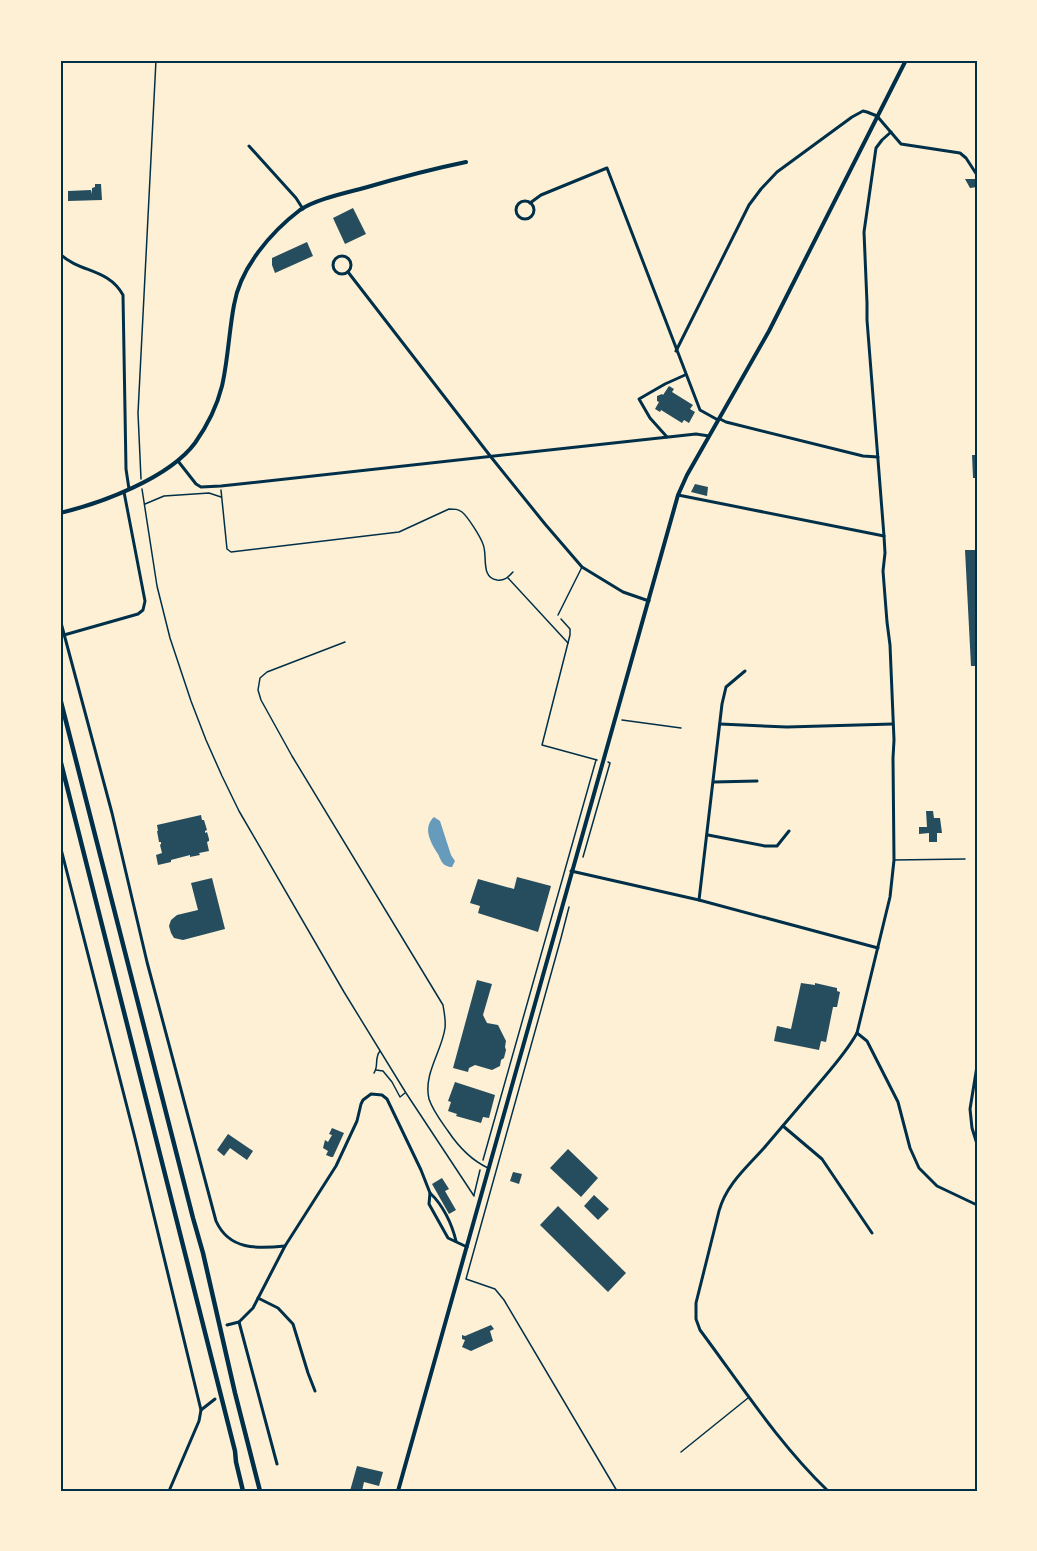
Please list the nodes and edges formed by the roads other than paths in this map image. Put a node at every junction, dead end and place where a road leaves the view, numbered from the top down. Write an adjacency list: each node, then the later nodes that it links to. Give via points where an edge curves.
1 (906, 60): 2 (main road)
2 (877, 116): 3 (street); 11 (street, via 863,111 852,117 777,172 761,189 749,205); 13 (main road, via 801,269)
3 (891, 132): 6 (street, via 901,144 960,153); 17 (street, via 876,148 864,232)
4 (249, 146): 8 (street)
5 (466, 162): 8 (main road, via 332,196)
6 (977, 175)
7 (530, 203): 7 (street, via 518,204 518,217 531,217 534,210); 11 (street, via 607,168)
8 (303, 208): 18 (main road, via 264,245 246,269 234,302 214,411 195,443)
9 (60, 254): 19 (street, via 110,279 123,295)
10 (348, 272): 10 (street, via 348,258 336,257 334,270); 16 (street)
11 (676, 351): 12 (street)
12 (685, 375): 13 (street, via 700,410); 15 (street, via 639,399)
13 (719, 420): 14 (main road); 17 (street)
14 (710, 436): 15 (street); 21 (main road)
15 (667, 437): 16 (street)
16 (491, 457): 18 (street, via 208,487 196,484); 24 (street)
17 (878, 457): 23 (street)
18 (178, 461): 19 (main road)
19 (129, 489): 20 (main road)
20 (124, 492): 22 (main road); 28 (street, via 145,608 138,614)
21 (678, 495): 23 (street); 25 (main road)
22 (60, 513)
23 (884, 536): 33 (street)
24 (582, 567): 25 (street, via 623,592); 26 (lane)
25 (649, 601): 42 (main road)
26 (558, 615)
27 (60, 620): 28 (street)
28 (64, 635): 54 (street, via 216,1221 221,1232 239,1245)
29 (345, 642): 49 (lane, via 267,672 260,678 258,690 292,756 443,1005 444,1030 430,1077 429,1098 454,1141)
30 (745, 671): 32 (street, via 726,687)
31 (60, 698): 67 (highway)
32 (720, 724): 33 (street); 36 (street)
33 (893, 724): 41 (street)
34 (60, 759): 66 (highway)
35 (757, 781): 36 (street)
36 (714, 782): 38 (street)
37 (789, 831): 38 (street, via 777,846)
38 (708, 835): 43 (street)
39 (60, 845): 62 (street)
40 (965, 859): 41 (lane)
41 (894, 860): 44 (street, via 891,897)
42 (571, 871): 43 (street); 49 (main road)
43 (699, 900): 44 (street)
44 (878, 948): 45 (street)
45 (857, 1033): 47 (street); 51 (street, via 867,1041 898,1102 910,1148 920,1168 937,1186)
46 (977, 1066): 48 (street, via 970,1109)
47 (783, 1126): 52 (street, via 822,1159); 60 (street, via 722,1200 696,1303 700,1330)
48 (977, 1144)
49 (488, 1169): 55 (main road)
50 (430, 1193): 53 (street, via 453,1228); 53 (street, via 429,1204 448,1238); 54 (street, via 387,1099 371,1094 361,1104 336,1166)
51 (977, 1205)
52 (872, 1233)
53 (456, 1241): 55 (street)
54 (285, 1246): 56 (street)
55 (467, 1247): 68 (main road)
56 (258, 1298): 57 (street); 59 (street, via 278,1308 293,1324)
57 (239, 1322): 58 (street); 64 (street)
58 (226, 1324)
59 (315, 1390)
60 (749, 1397): 63 (lane); 69 (street, via 803,1467)
61 (215, 1399): 62 (street)
62 (201, 1410): 65 (street)
63 (681, 1452)
64 (277, 1464)
65 (169, 1491)
66 (243, 1491)
67 (260, 1491)
68 (398, 1491)
69 (828, 1491)

